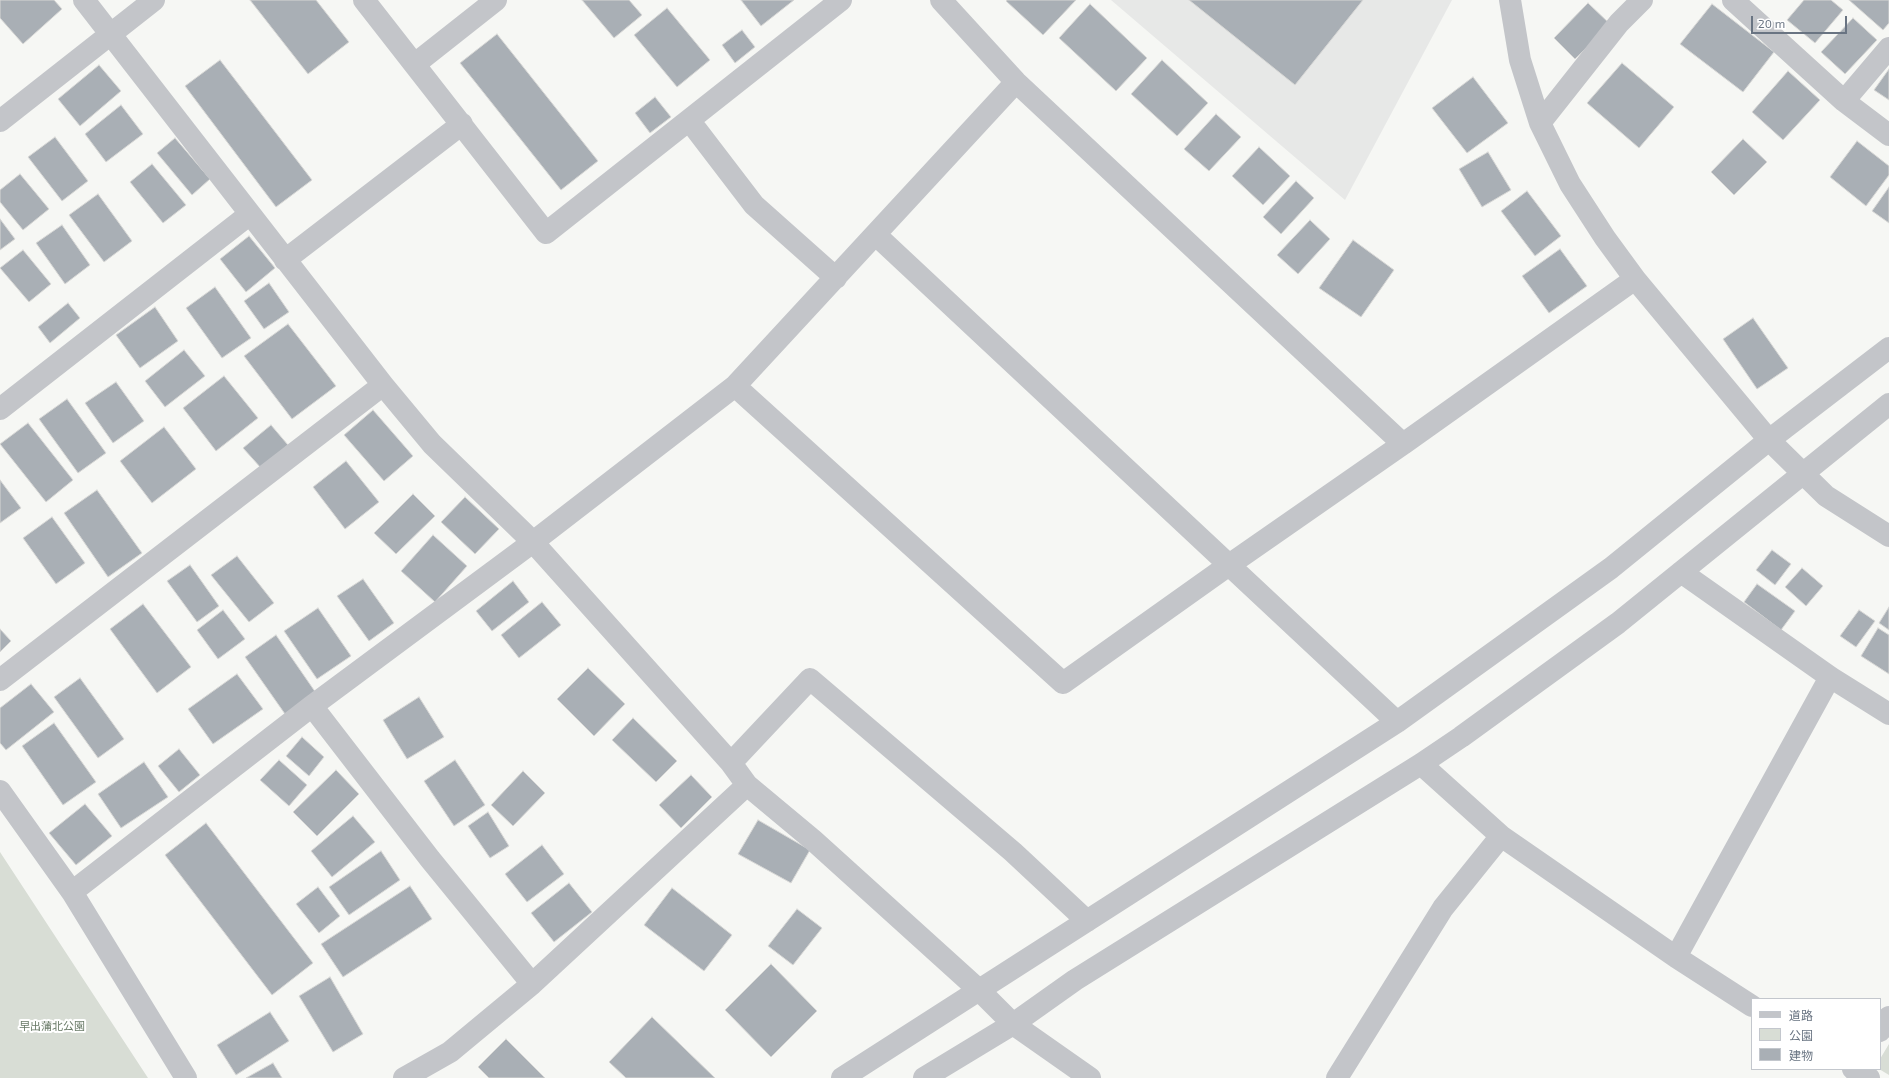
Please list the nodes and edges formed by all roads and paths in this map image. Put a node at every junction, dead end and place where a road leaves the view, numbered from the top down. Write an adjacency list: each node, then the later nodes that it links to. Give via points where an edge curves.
1 (84, 0): 10 (street)
2 (154, 0): 10 (street)
3 (364, 0): 12 (street)
4 (496, 0): 12 (street)
5 (841, 0): 15 (street)
6 (941, 0): 13 (street)
7 (1510, 0): 17 (street, via 1520,60)
8 (1642, 0): 17 (street, via 1618,23)
9 (1733, 0): 14 (street)
10 (110, 34): 16 (street); 20 (street)
11 (1889, 48): 14 (street)
12 (415, 64): 18 (street)
13 (1016, 82): 21 (street); 31 (street)
14 (1844, 101): 19 (street)
15 (689, 120): 18 (street, via 546,233); 23 (street, via 754,205)
16 (0, 121)
17 (1540, 123): 24 (street, via 1570,184)
18 (462, 124): 22 (street)
19 (1889, 135)
20 (250, 214): 22 (street); 29 (street)
21 (876, 235): 23 (street); 35 (street)
22 (285, 260): 26 (street)
23 (836, 278): 27 (street)
24 (1635, 279): 30 (street); 31 (street)
25 (1889, 348): 30 (street)
26 (382, 385): 34 (street, via 432,444); 38 (street)
27 (735, 386): 34 (street); 35 (street, via 1063,683)
28 (1889, 404): 32 (street)
29 (0, 409)
30 (1769, 440): 32 (street); 41 (street, via 1612,568)
31 (1403, 444): 35 (street)
32 (1802, 473): 33 (street, via 1826,496); 36 (street)
33 (1889, 536)
34 (533, 542): 39 (street); 42 (street)
35 (1229, 565): 41 (street)
36 (1681, 572): 37 (street); 43 (street, via 1618,623)
37 (1830, 677): 40 (street); 49 (street)
38 (0, 680)
39 (312, 706): 47 (street); 50 (street, via 430,859)
40 (1889, 714)
41 (1397, 722): 48 (street)
42 (730, 763): 44 (street); 48 (street, via 810,679 1013,852)
43 (1421, 764): 46 (street); 54 (street, via 1074,980)
44 (747, 785): 50 (street); 51 (street, via 813,840)
45 (0, 791): 47 (street)
46 (1501, 836): 49 (street); 61 (street, via 1443,908)
47 (72, 892): 57 (street)
48 (1087, 920): 51 (street)
49 (1676, 957): 52 (street)
50 (532, 984): 58 (street, via 450,1052)
51 (980, 991): 54 (street); 59 (street)
52 (1751, 1005)
53 (1889, 1016): 55 (street)
54 (1013, 1024): 56 (street); 60 (street)
55 (1881, 1029)
56 (1082, 1075)
57 (186, 1078)
58 (404, 1078)
59 (842, 1078)
60 (924, 1078)
61 (1337, 1078)

